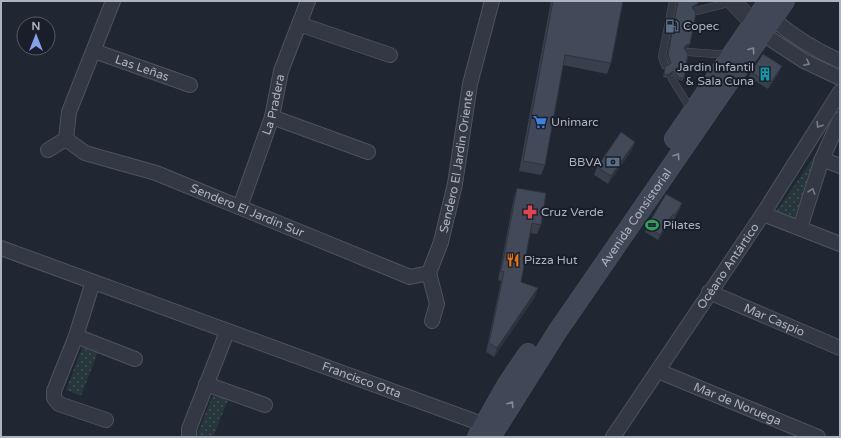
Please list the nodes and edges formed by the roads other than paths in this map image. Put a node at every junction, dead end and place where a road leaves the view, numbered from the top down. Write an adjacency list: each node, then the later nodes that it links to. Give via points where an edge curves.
1 (113, 1): 10 (street)
2 (308, 1): 9 (street, La Pradera)
3 (492, 1): 33 (street, Sendero El Jardin Oriente, via 470,84 455,184 441,242)
4 (673, 1): 15 (lane, via 672,17 662,56)
5 (732, 1): 7 (lane); 8 (street)
6 (785, 1): 8 (main road, Avenida Consistorial)
7 (696, 11)
8 (763, 14): 13 (main road, Avenida Consistorial); 14 (street, via 797,39); 16 (street, one-way to 16, via 804,61); 45 (main road, Avenida Consistorial, one-way to 8, via 557,332)
9 (299, 24): 12 (street); 21 (street, La Pradera, via 281,71)
10 (94, 51): 18 (street, Las Leñas); 23 (street, via 69,112)
11 (688, 52): 13 (lane)
12 (390, 55)
13 (730, 55): 20 (main road, Avenida Consistorial)
14 (840, 61)
15 (665, 65)
16 (840, 78)
17 (672, 79): 20 (lane)
18 (190, 85)
19 (840, 92): 29 (street, Océano Antártico, one-way to 29)
20 (692, 111): 45 (main road, Avenida Consistorial, via 515,372)
21 (272, 117): 25 (street); 28 (street, La Pradera)
22 (840, 120): 26 (street)
23 (66, 139): 24 (street); 28 (street, Sendero El Jardin Sur, via 85,153 156,173)
24 (48, 150)
25 (368, 152)
26 (822, 159): 27 (street); 30 (street, one-way to 26)
27 (840, 166)
28 (240, 207): 33 (street, Sendero El Jardin Sur, via 410,277)
29 (763, 214): 30 (street); 35 (street, Océano Antártico)
30 (800, 228): 31 (street)
31 (840, 244)
32 (1, 248): 34 (street, Francisco Otta)
33 (429, 273): 36 (street, via 438,304)
34 (91, 282): 37 (street, Francisco Otta); 38 (street)
35 (709, 292): 39 (street, Mar Caspio); 41 (street, Océano Antártico)
36 (432, 321)
37 (227, 332): 42 (street); 45 (street, Francisco Otta)
38 (76, 336): 40 (street); 44 (street, via 54,391 54,398 60,404)
39 (840, 348)
40 (135, 359)
41 (658, 371): 47 (street, Océano Antártico); 48 (street, Mar de Noruega)
42 (206, 384): 43 (street); 46 (street, via 189,429)
43 (265, 404)
44 (106, 420)
45 (487, 432)
46 (189, 437)
47 (613, 437)
48 (818, 437)

